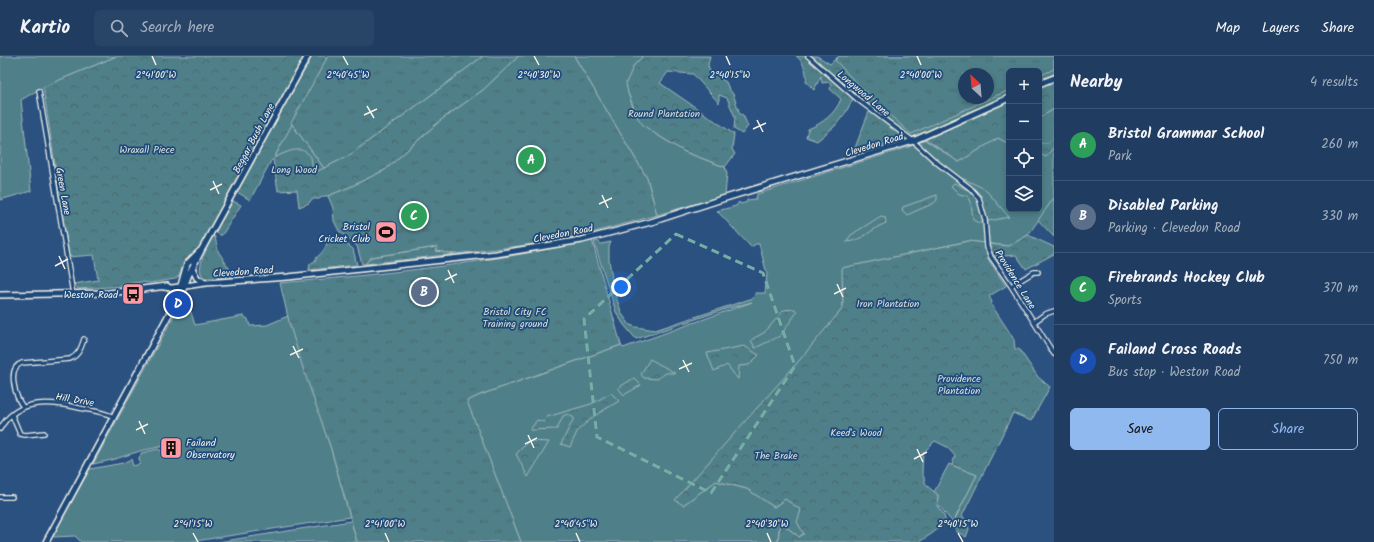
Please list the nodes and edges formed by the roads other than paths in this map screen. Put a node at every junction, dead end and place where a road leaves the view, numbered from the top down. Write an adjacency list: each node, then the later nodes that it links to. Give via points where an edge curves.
1 (308, 56): 8 (main road, Beggar Bush Lane)
2 (808, 56): 7 (street, Longwood Lane, via 857,99)
3 (1054, 78): 4 (main road)
4 (1042, 83)
5 (39, 91): 14 (street, Green Lane)
6 (1006, 99): 7 (main road, Clevedon Road)
7 (913, 141): 11 (main road, Clevedon Road, via 651,222 582,240 496,254); 13 (street, Providence Lane, via 979,198 985,220 987,247)
8 (202, 249): 9 (main road, Beggar Bush Lane); 12 (main road, Beggar Bush Lane, via 188,264)
9 (192, 268): 11 (main road, via 197,278); 12 (main road, Beggar Bush Lane)
10 (1038, 272): 13 (street)
11 (205, 283): 12 (main road, Clevedon Road)
12 (183, 285): 14 (main road, Clevedon Road); 22 (main road)
13 (1011, 286): 17 (street, Providence Lane)
14 (73, 294): 15 (main road, Clevedon Road)
15 (0, 295)
16 (1054, 311): 17 (street)
17 (1034, 322): 19 (street, Providence Lane)
18 (84, 339): 20 (street, via 84,344 70,359 22,363 16,366 16,396)
19 (1054, 354)
20 (23, 407): 21 (street, Hill Drive); 22 (street, Hill Drive, via 48,403 105,413)
21 (12, 415): 23 (street, Hill Drive); 24 (street, via 23,436)
22 (114, 417): 27 (main road)
23 (0, 429)
24 (44, 433)
25 (9, 496): 26 (street)
26 (0, 497)
27 (46, 542)

